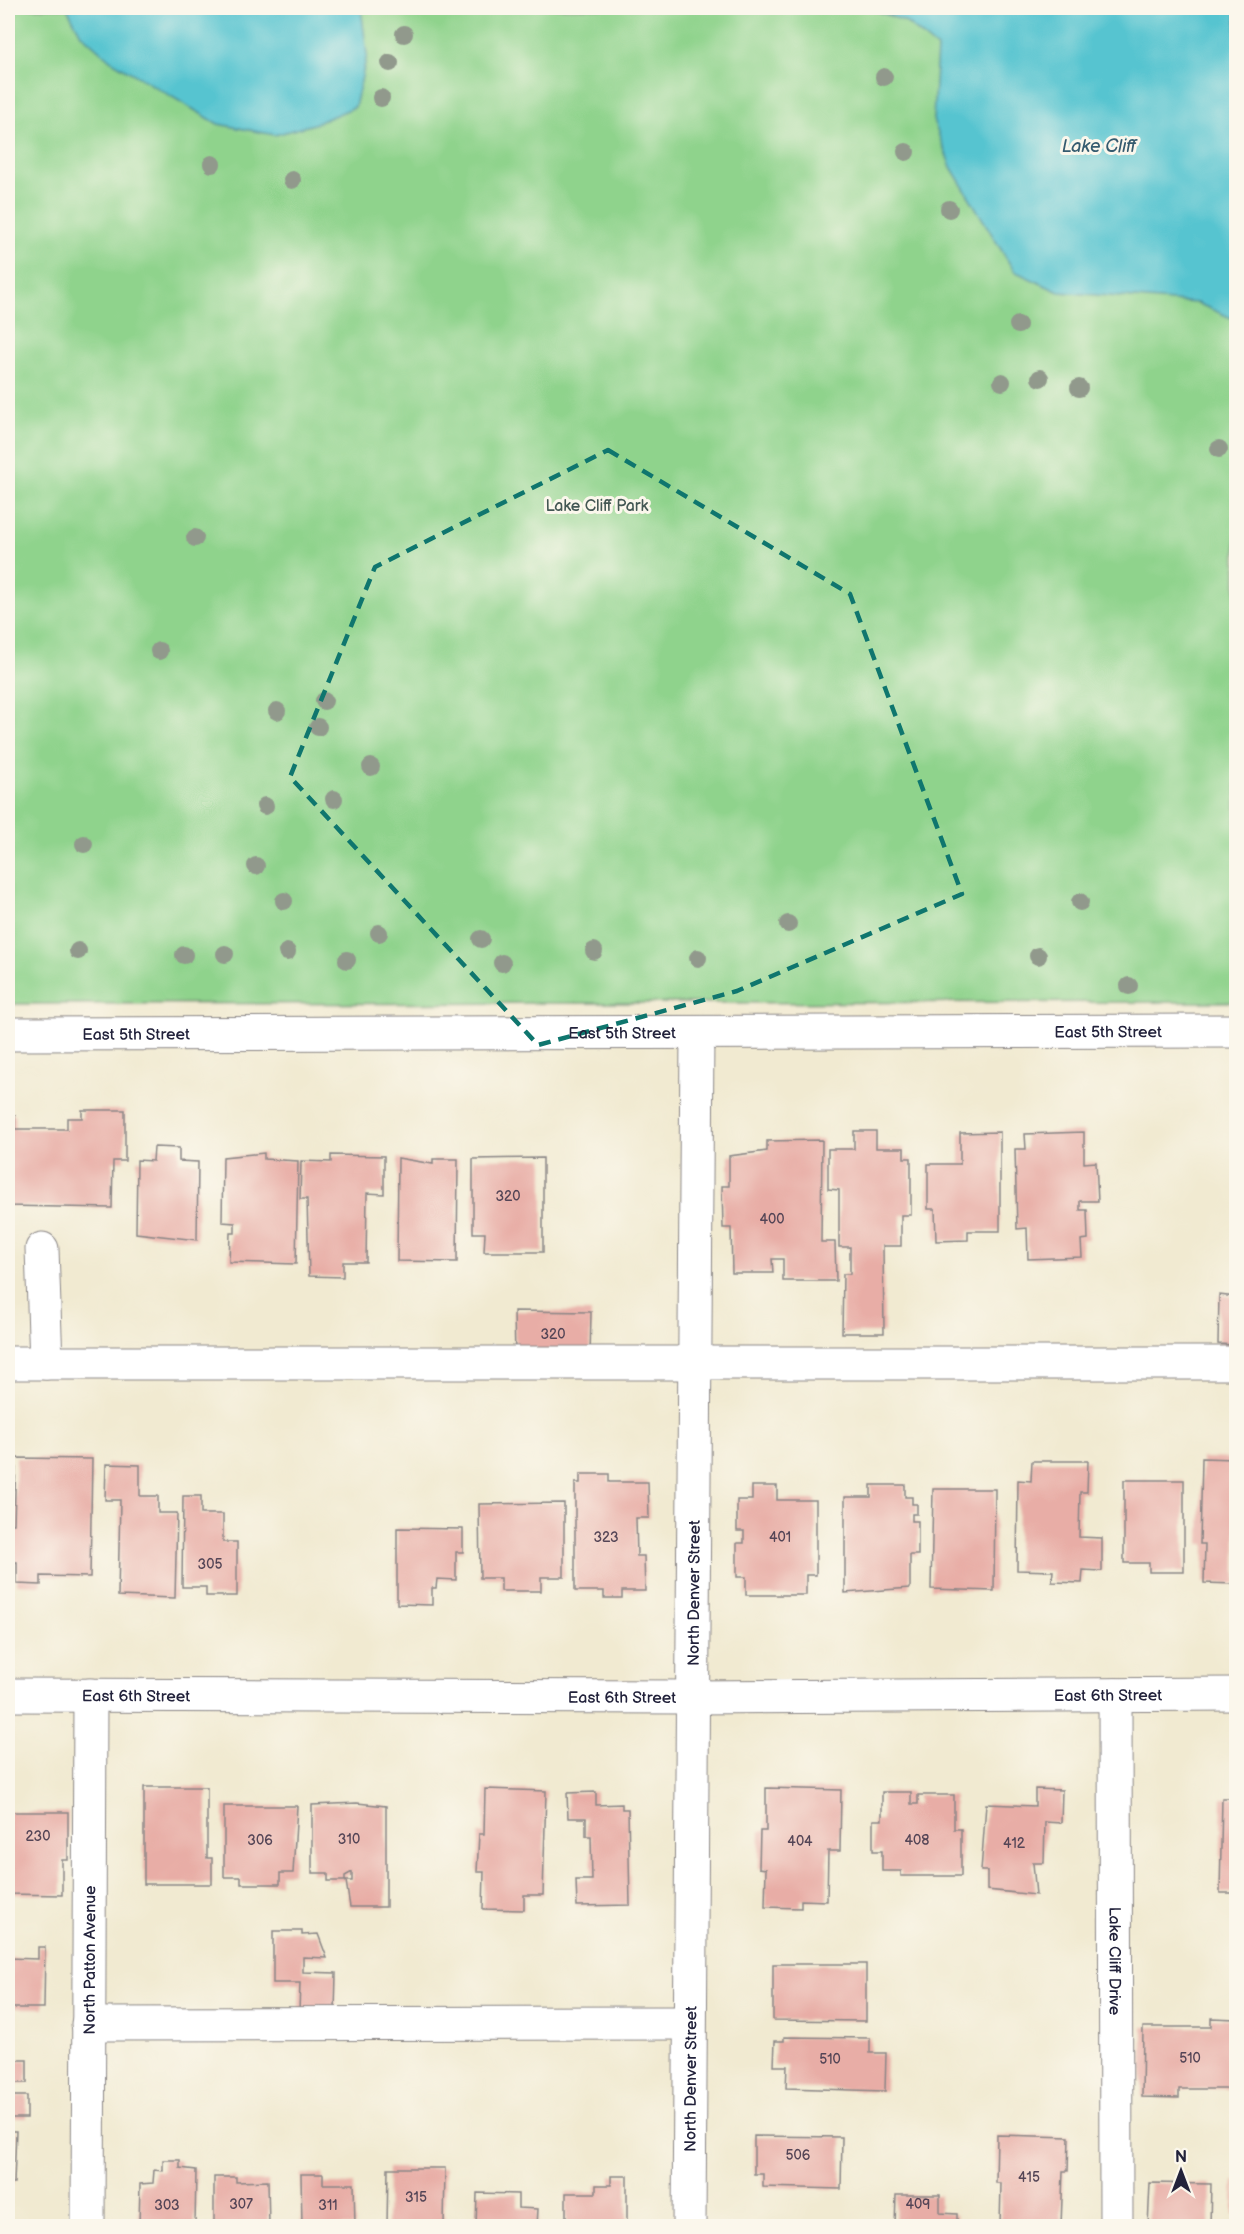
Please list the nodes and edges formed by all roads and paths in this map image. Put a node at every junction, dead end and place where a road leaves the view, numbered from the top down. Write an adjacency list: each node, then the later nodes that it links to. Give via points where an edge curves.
1 (1236, 1031): 2 (street, East 5th Street)
2 (697, 1033): 3 (street, East 5th Street); 5 (street, North Denver Street)
3 (8, 1034)
4 (42, 1249): 7 (street)
5 (696, 1362): 7 (street); 8 (street); 13 (street, North Denver Street)
6 (8, 1363): 7 (street)
7 (46, 1363)
8 (1236, 1363)
9 (1236, 1694): 12 (street, East 6th Street)
10 (8, 1695): 11 (street, East 6th Street)
11 (90, 1695): 13 (street, East 6th Street); 15 (street, North Patton Avenue)
12 (1115, 1695): 13 (street, East 6th Street); 18 (street, Lake Cliff Drive)
13 (693, 1697): 14 (street, North Denver Street)
14 (689, 2023): 15 (street); 17 (street, North Denver Street)
15 (88, 2024): 16 (street, North Patton Avenue)
16 (88, 2226)
17 (689, 2226)
18 (1116, 2226)

